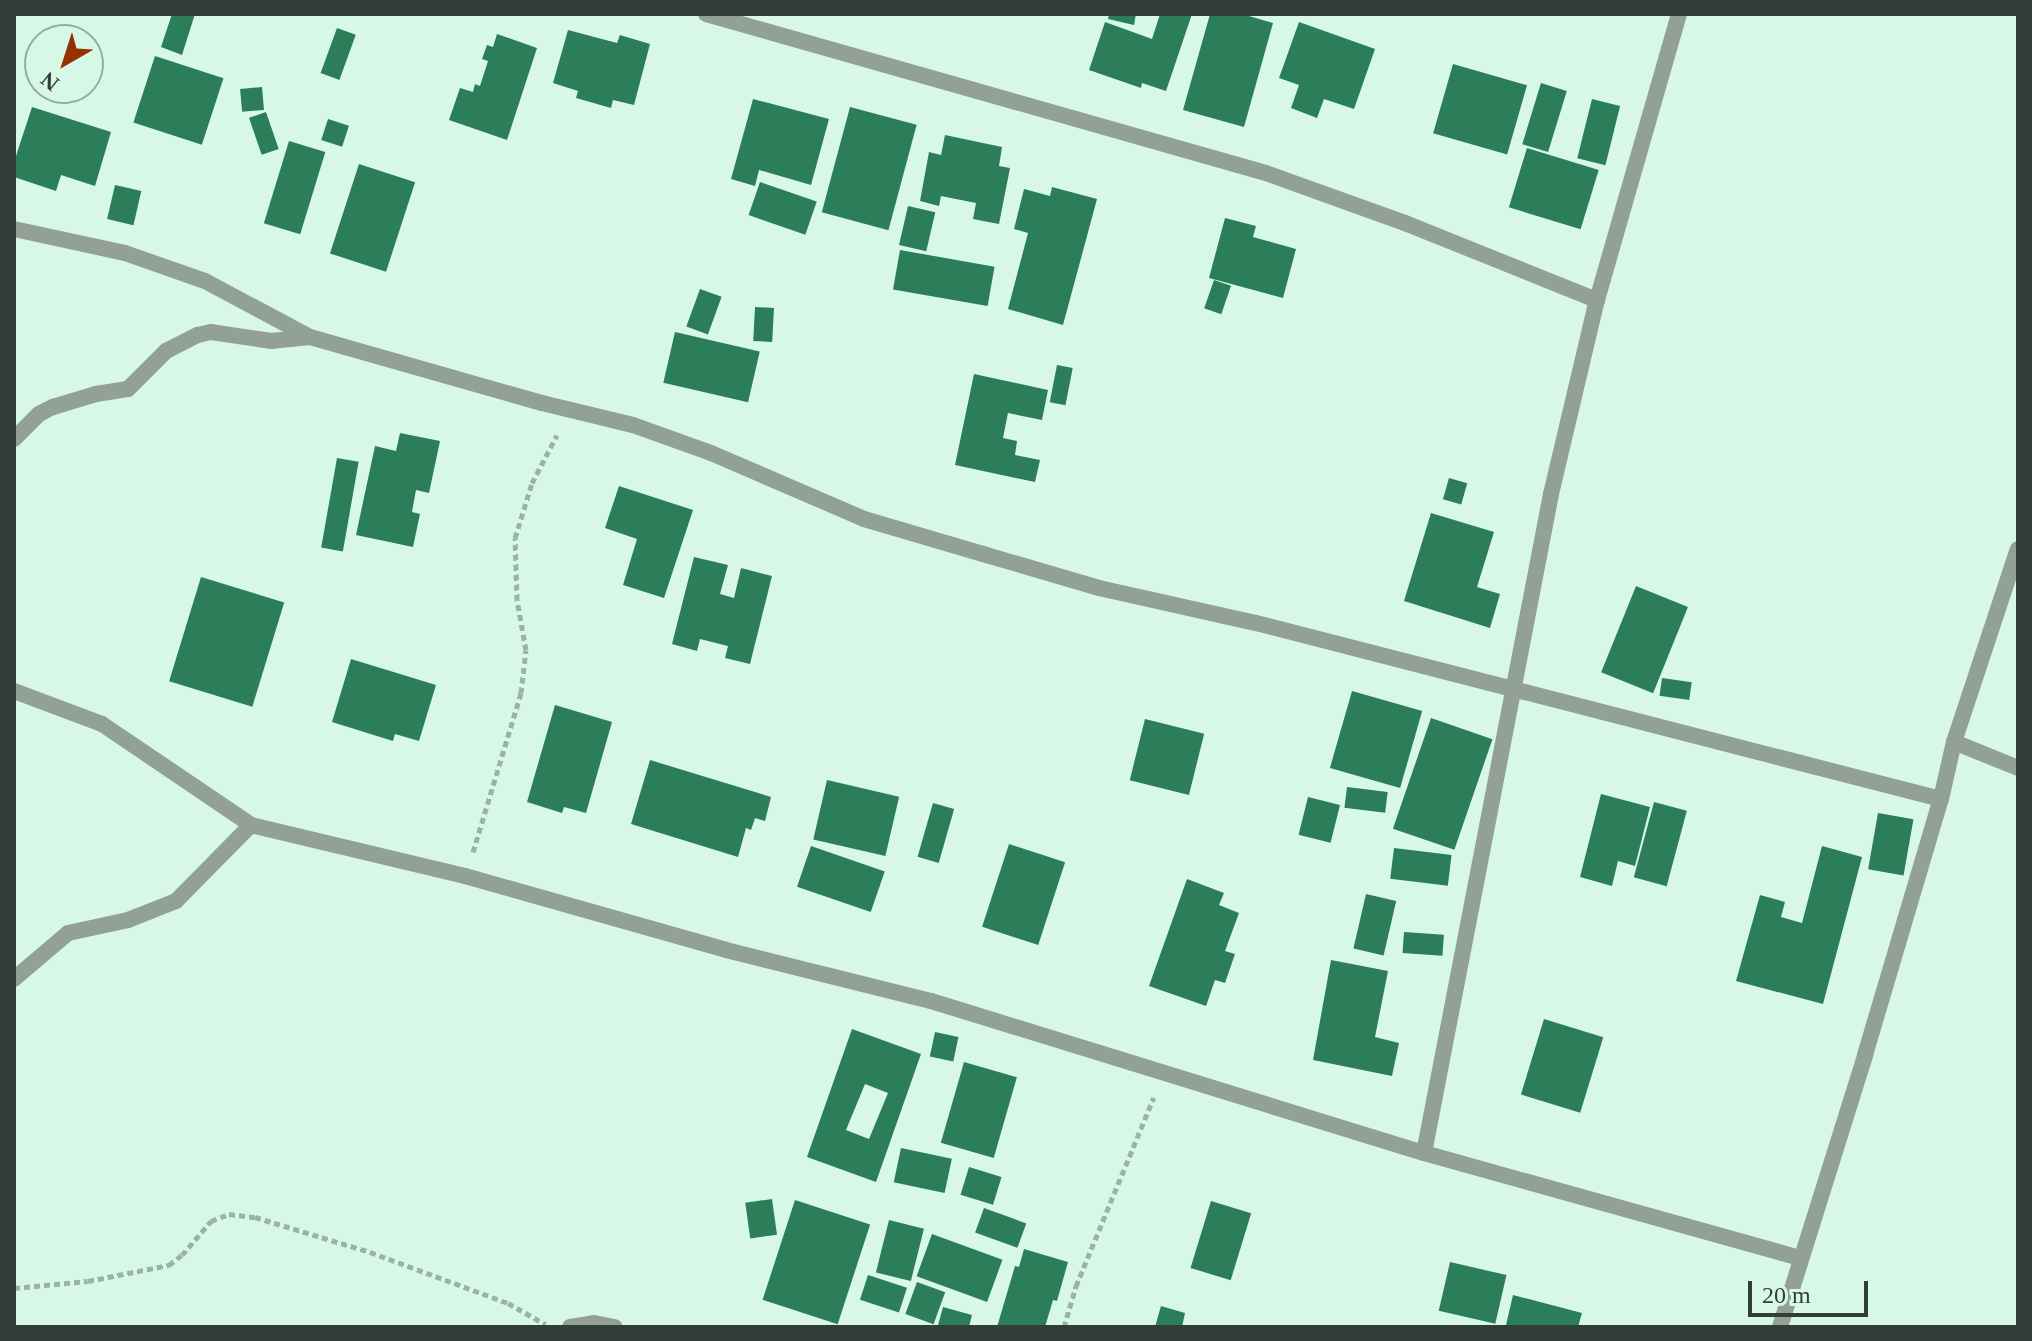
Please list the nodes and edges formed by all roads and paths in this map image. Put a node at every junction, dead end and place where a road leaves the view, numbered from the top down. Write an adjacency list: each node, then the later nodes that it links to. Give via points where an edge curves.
1 (706, 14): 4 (street, via 1266,173)
2 (1679, 14): 4 (street)
3 (14, 229): 5 (street, via 125,253 205,281)
4 (1597, 300): 10 (street, via 1551,494)
5 (310, 337): 6 (street); 7 (street, via 271,341 211,332 198,335 166,351 128,389 53,407)
6 (572, 410): 10 (street, via 711,453 864,519 1099,588); 15 (path, via 522,508 515,538 526,650 521,693)
7 (14, 439)
8 (2018, 549): 11 (street)
9 (14, 691): 14 (street, via 102,724)
10 (1513, 691): 13 (street); 18 (street)
11 (1954, 742): 12 (street); 13 (street)
12 (2018, 768)
13 (1941, 799): 19 (street)
14 (251, 825): 15 (street); 16 (street, via 176,901 128,920 68,933)
15 (465, 876): 17 (street, via 931,1001)
16 (14, 979)
17 (1163, 1074): 18 (street); 24 (path)
18 (1424, 1153): 19 (street)
19 (1800, 1258): 25 (street)
20 (14, 1288): 21 (path, via 75,1283 169,1265 211,1221 229,1214 370,1252 508,1303)
21 (549, 1327)
22 (570, 1327): 23 (street)
23 (615, 1327)
24 (1064, 1327)
25 (1780, 1327)

